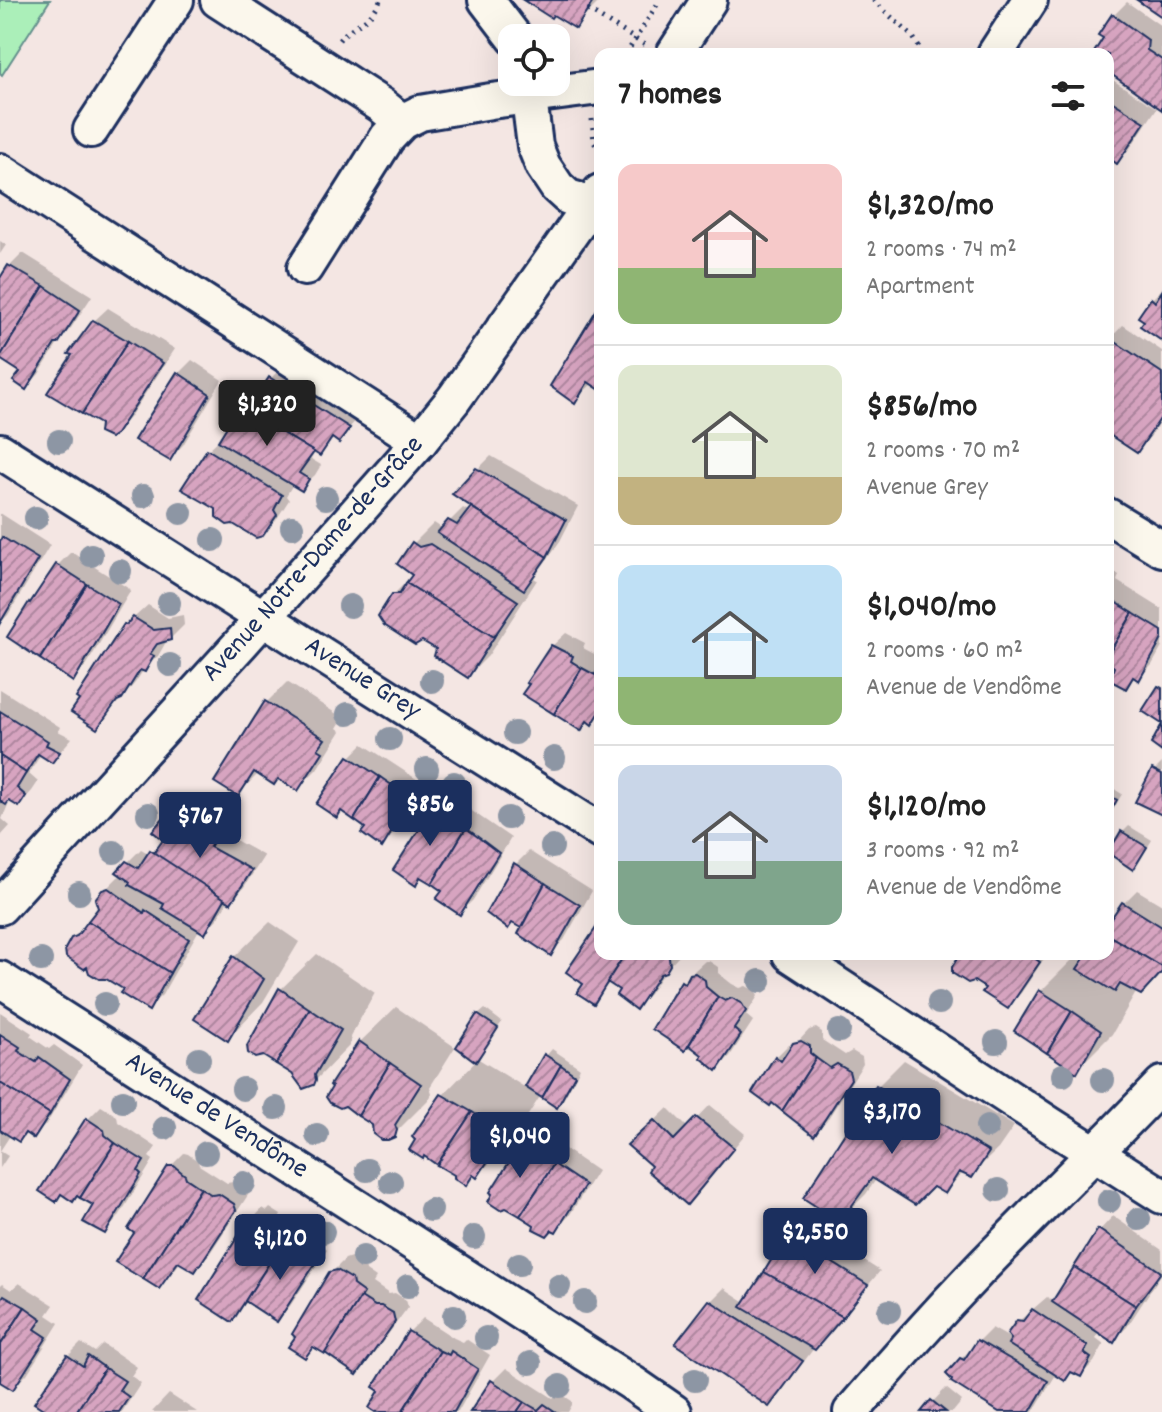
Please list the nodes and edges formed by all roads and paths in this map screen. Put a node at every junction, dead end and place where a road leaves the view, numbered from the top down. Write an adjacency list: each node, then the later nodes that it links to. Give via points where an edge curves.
1 (176, 0): 23 (street)
2 (218, 0): 22 (street)
3 (380, 0): 12 (path, via 374,12)
4 (486, 0): 10 (street)
5 (660, 0): 11 (path)
6 (709, 0): 14 (street)
7 (873, 0): 15 (path)
8 (1030, 0): 16 (street)
9 (588, 10): 11 (path)
10 (504, 24)
11 (635, 40): 13 (path)
12 (335, 46)
13 (630, 48)
14 (678, 48)
15 (919, 48)
16 (999, 48)
17 (570, 93): 20 (street)
18 (498, 96): 22 (street)
19 (529, 96): 26 (street, via 543,166 568,197)
20 (594, 96)
21 (594, 113): 24 (path)
22 (402, 122): 28 (street)
23 (91, 130)
24 (594, 142)
25 (0, 171): 29 (street)
26 (594, 200)
27 (594, 204): 29 (street, Avenue Notre-Dame-de-Grâce)
28 (305, 268)
29 (420, 441): 33 (street, Avenue Notre-Dame-de-Grâce)
30 (0, 451): 33 (street, Avenue Grey)
31 (1114, 520): 32 (street)
32 (1162, 549)
33 (263, 618): 34 (street, Avenue Grey); 35 (street, Avenue Notre-Dame-de-Grâce)
34 (594, 827)
35 (0, 907)
36 (799, 960): 39 (street)
37 (0, 979): 41 (street, Avenue de Vendôme)
38 (1162, 1084): 39 (street)
39 (1096, 1153): 40 (street); 42 (street, via 905,1348)
40 (1162, 1196)
41 (674, 1412)
42 (851, 1412)

